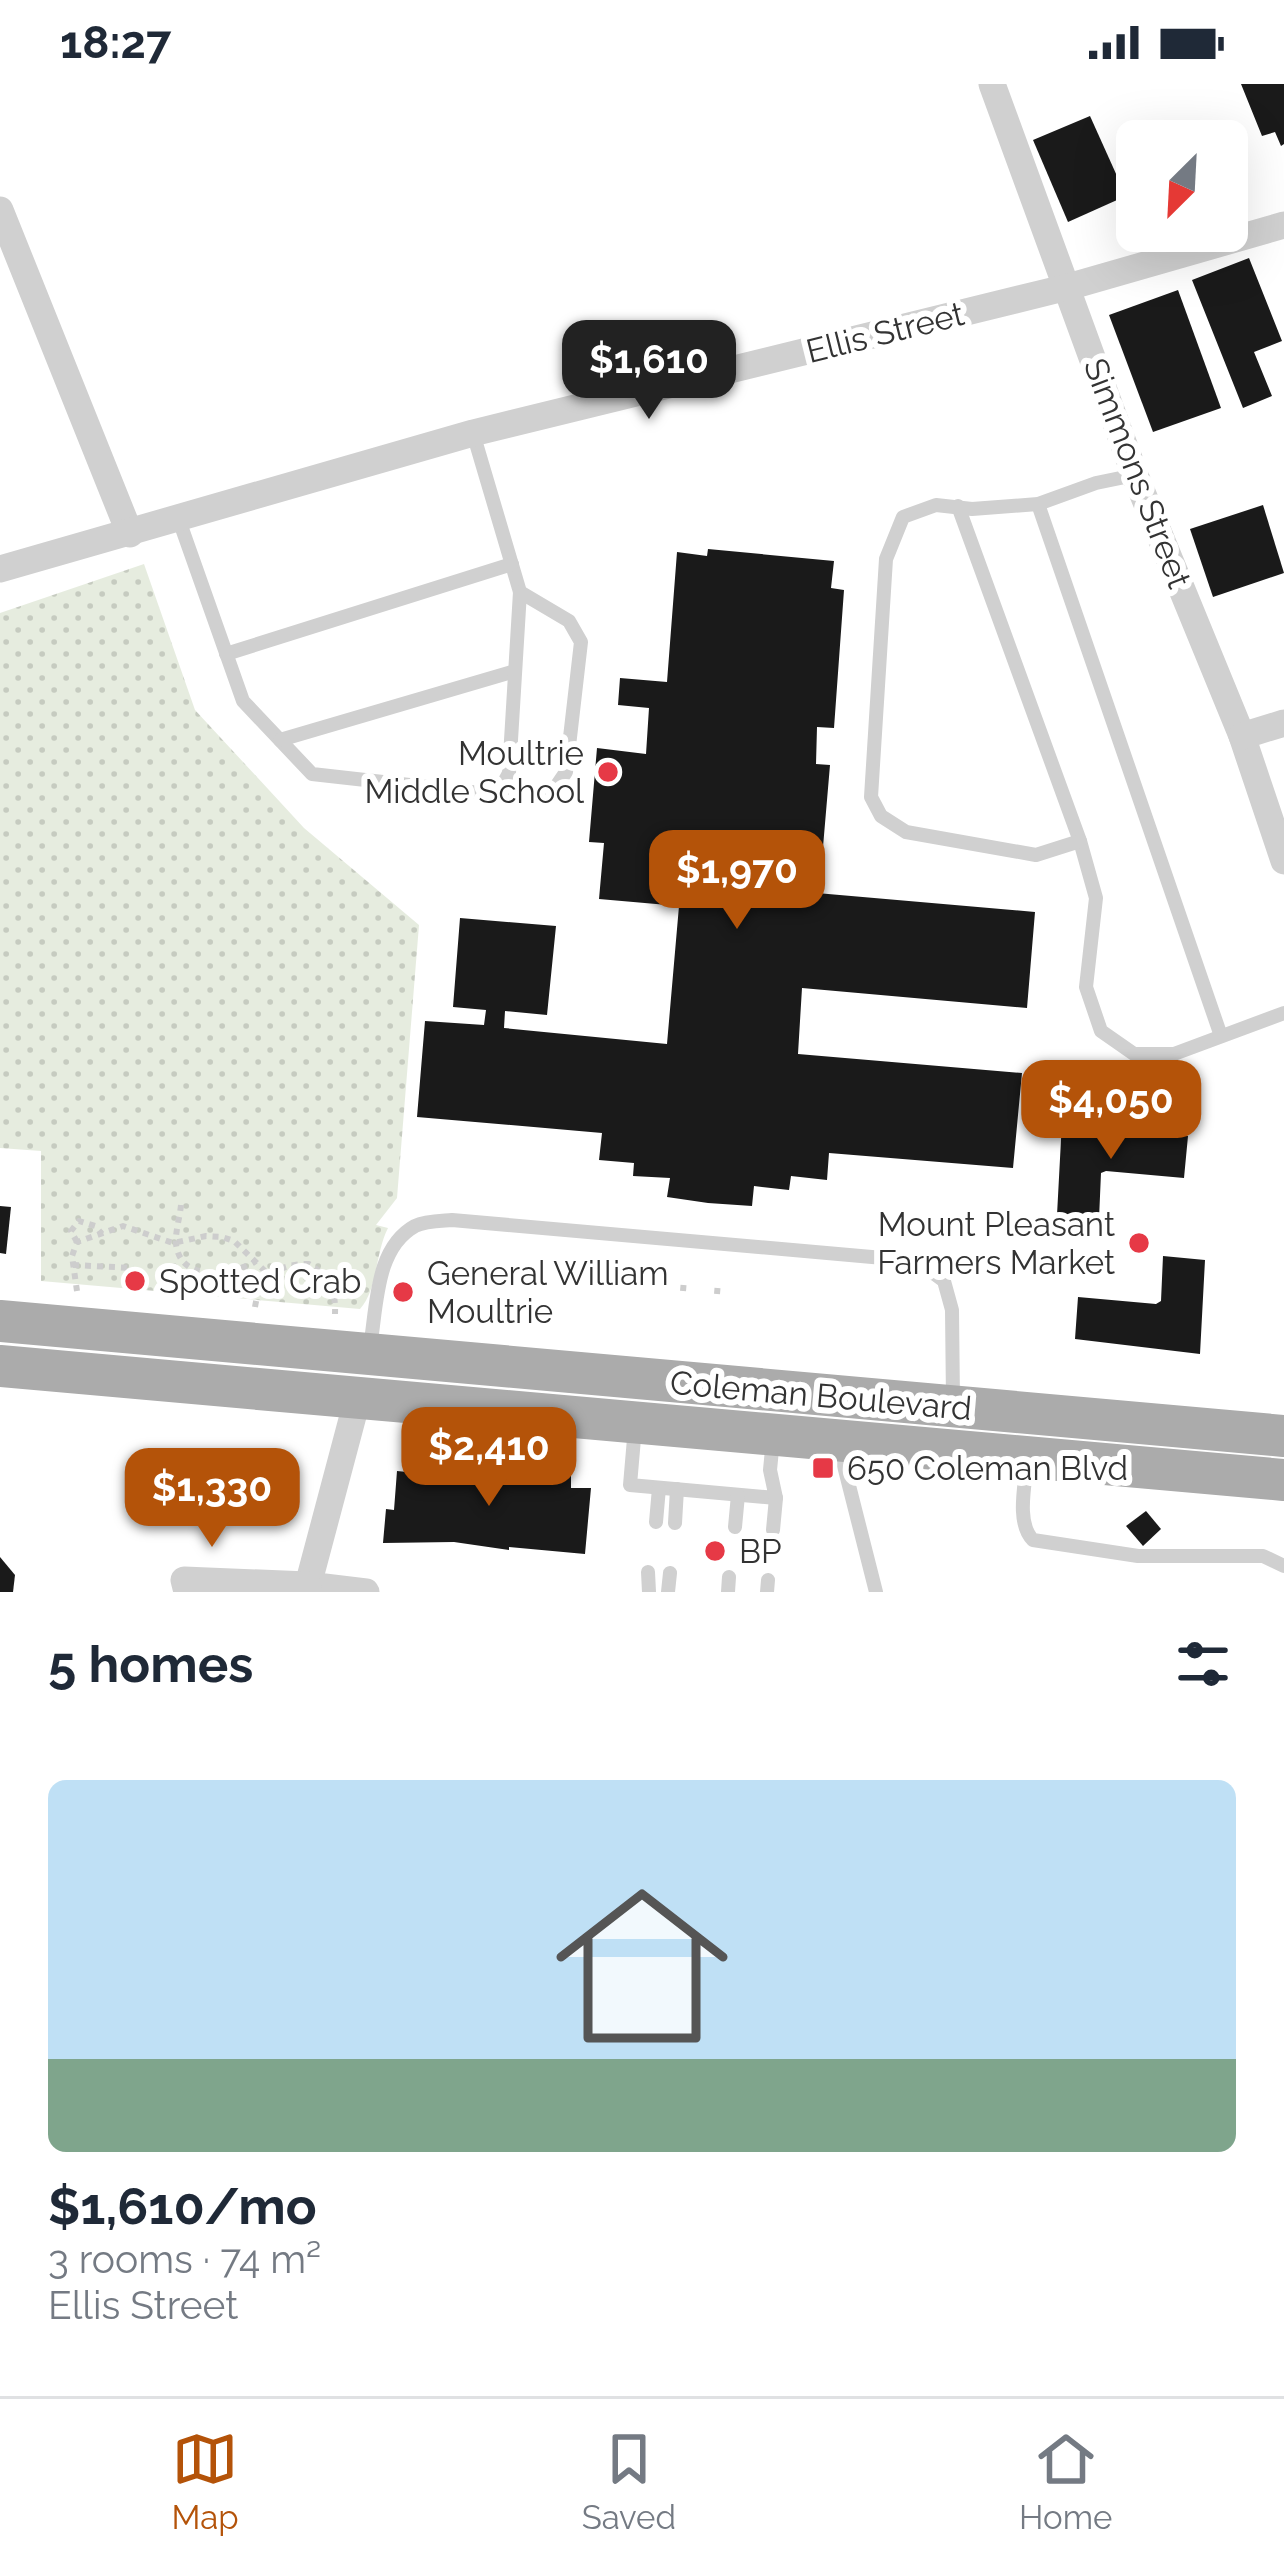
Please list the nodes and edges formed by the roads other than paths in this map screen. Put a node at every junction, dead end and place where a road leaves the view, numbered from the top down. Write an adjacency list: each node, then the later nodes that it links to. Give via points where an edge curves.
1 (995, 85): 4 (street, Simmons Street)
2 (0, 210): 10 (street)
3 (1284, 225): 4 (street, Ellis Street)
4 (1068, 286): 5 (street, Ellis Street); 6 (street, Simmons Street)
5 (473, 433): 9 (street, Ellis Street); 11 (lane)
6 (1135, 475): 7 (lane); 17 (street, Simmons Street)
7 (1038, 504): 8 (lane); 23 (lane)
8 (958, 506): 20 (lane); 20 (lane, via 903,517 886,559 871,797 880,816 906,832 1036,855)
9 (179, 520): 10 (street, Ellis Street); 14 (lane)
10 (130, 534): 12 (street, Ellis Street)
11 (512, 564): 13 (lane); 14 (lane)
12 (0, 569)
13 (520, 592): 15 (lane); 19 (lane, via 569,621 581,642 566,772 553,791)
14 (226, 654): 18 (lane, via 242,701)
15 (515, 671): 18 (lane); 19 (lane, via 509,773)
16 (1284, 723): 17 (street)
17 (1242, 736): 21 (street, Simmons Street)
18 (280, 740): 19 (lane, via 312,774)
19 (497, 795)
20 (1080, 841): 23 (lane, via 1096,898 1085,987 1101,1031 1133,1054 1174,1054)
21 (1284, 861)
22 (1284, 1013): 23 (lane)
23 (1222, 1036)
24 (0, 1321): 25 (main road, Coleman Boulevard)
25 (369, 1354): 27 (main road, Coleman Boulevard); 29 (lane, via 385,1261 418,1224 452,1220 916,1261 944,1281 952,1310)
26 (0, 1366): 28 (main road, Coleman Boulevard)
27 (685, 1382): 28 (main road, via 568,1390 390,1374); 29 (main road, Coleman Boulevard)
28 (358, 1397): 30 (main road, Coleman Boulevard); 47 (street)
29 (953, 1406): 32 (main road, Coleman Boulevard)
30 (635, 1422): 31 (main road, Coleman Boulevard); 36 (lane, via 630,1486)
31 (773, 1435): 33 (main road, Coleman Boulevard); 39 (lane)
32 (1284, 1436)
33 (837, 1440): 34 (main road, Coleman Boulevard); 52 (lane)
34 (1027, 1457): 35 (main road, Coleman Boulevard); 44 (lane, via 1024,1519 1033,1540 1138,1556 1262,1556)
35 (1284, 1480)
36 (658, 1488): 37 (lane); 40 (lane)
37 (677, 1489): 38 (lane); 41 (lane)
38 (738, 1495): 39 (lane); 42 (lane)
39 (776, 1498): 43 (lane)
40 (656, 1522)
41 (675, 1523)
42 (735, 1527)
43 (773, 1530)
44 (1284, 1566)
45 (648, 1572): 50 (lane)
46 (670, 1573): 51 (lane)
47 (308, 1589): 48 (street, via 184,1580); 49 (street)
48 (187, 1592)
49 (366, 1592)
50 (649, 1592)
51 (668, 1592)
52 (876, 1592)

